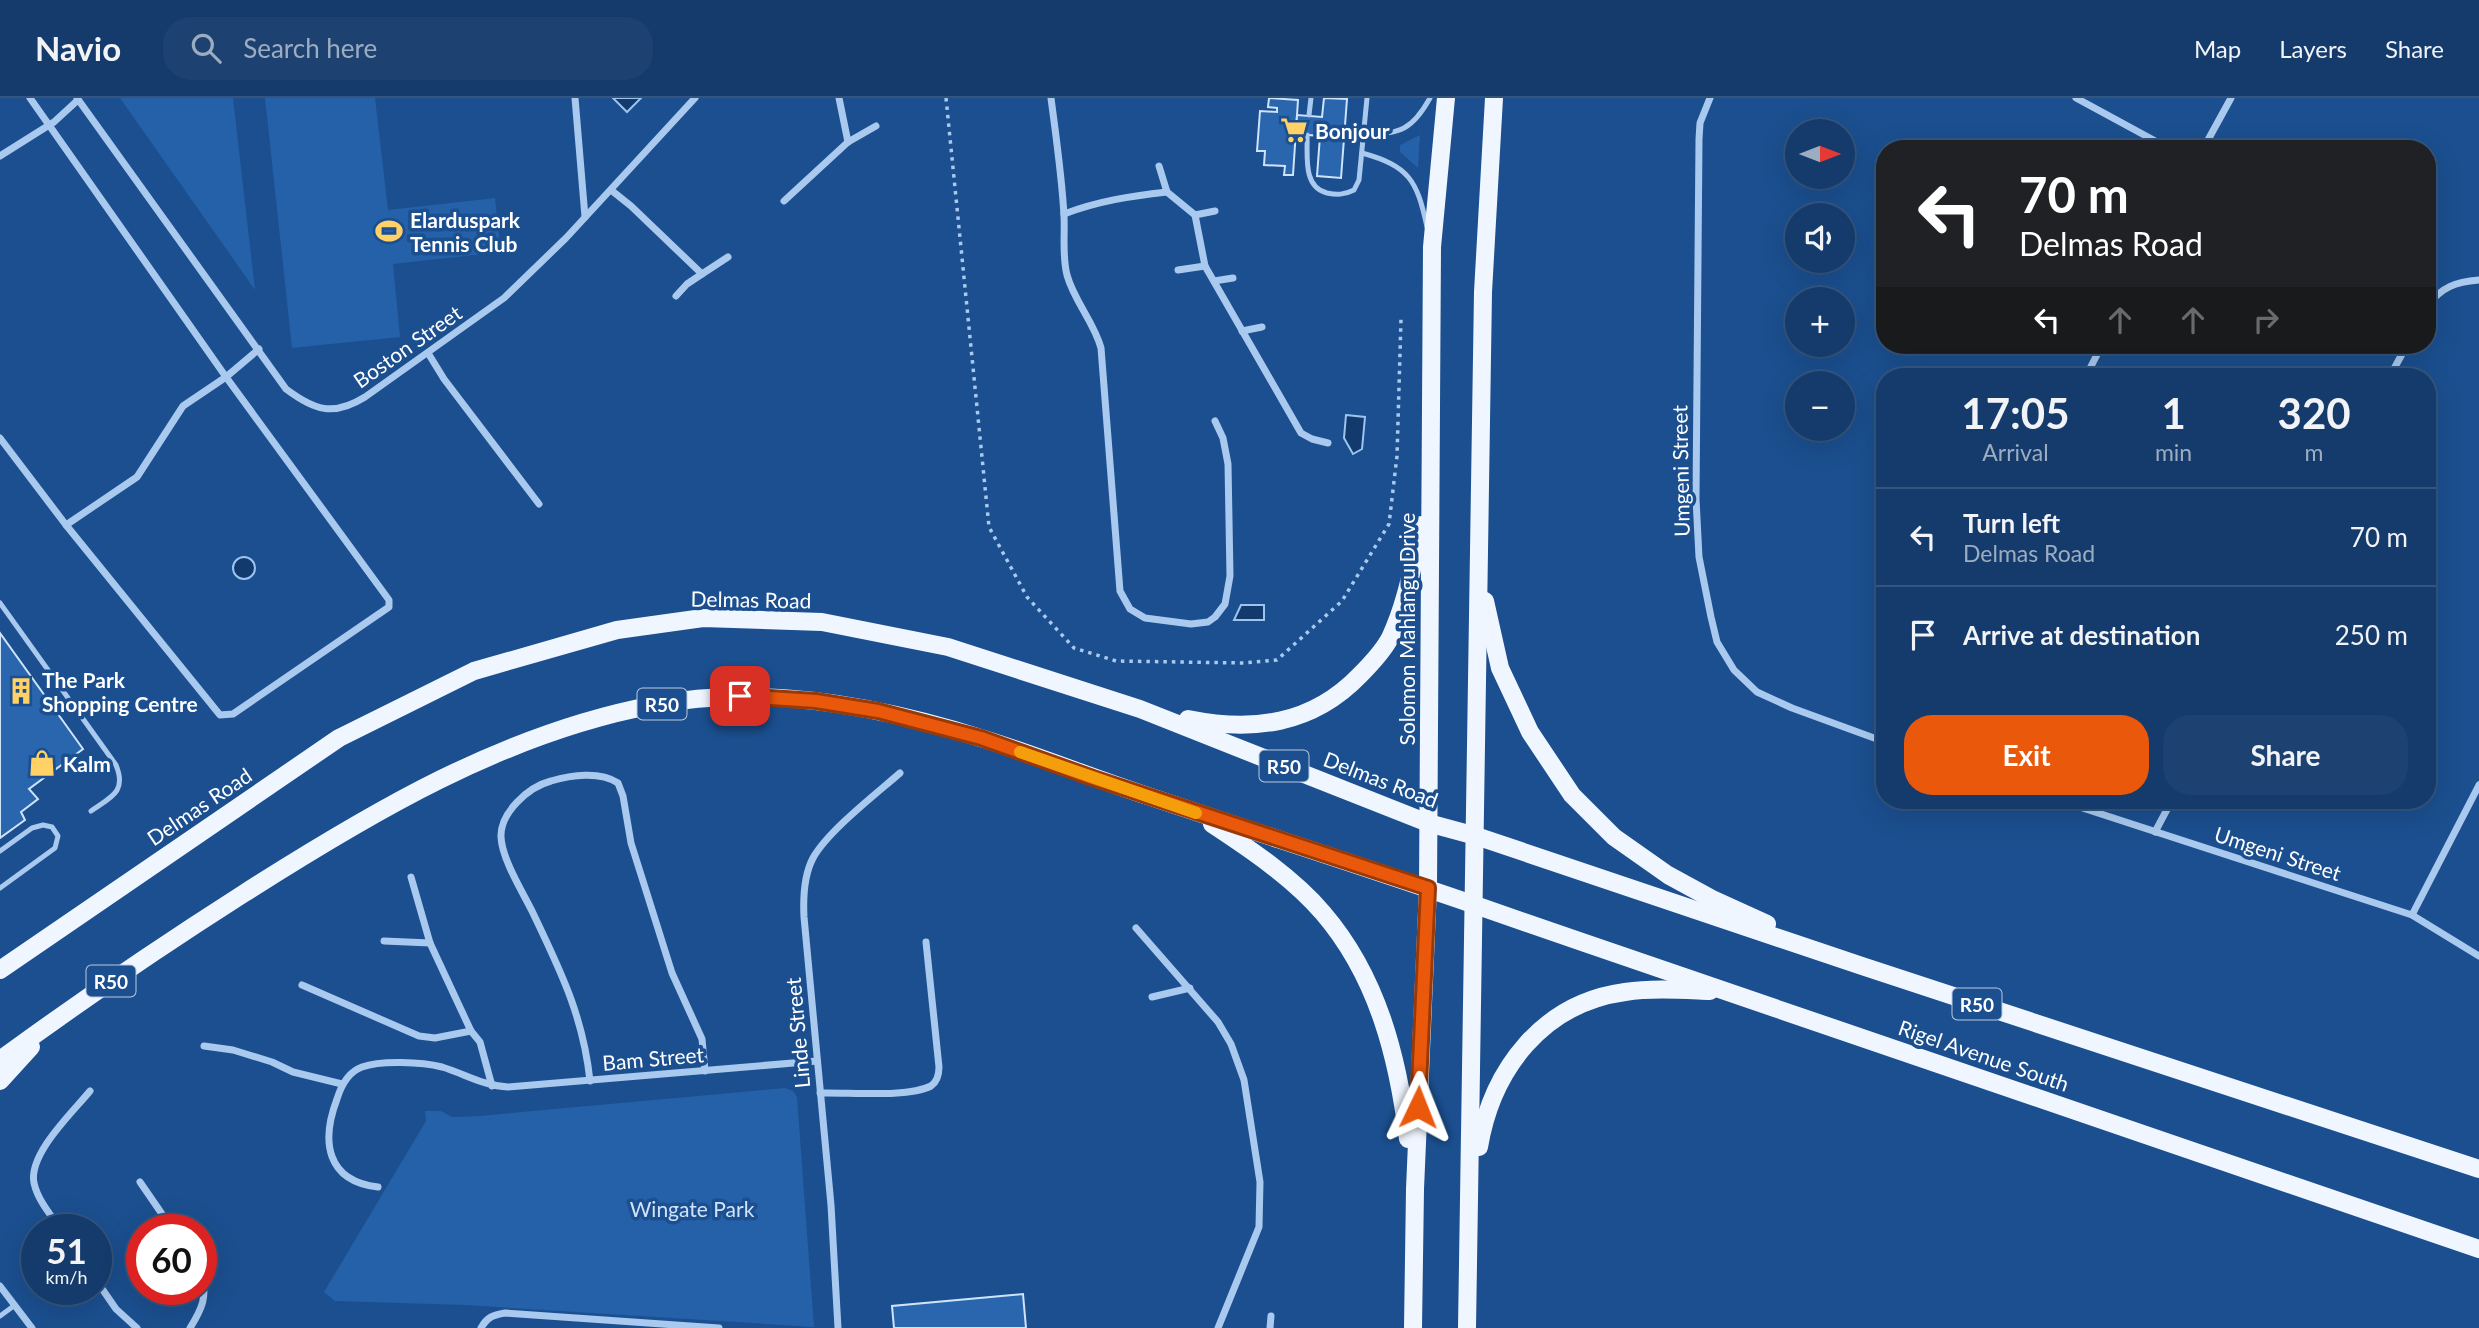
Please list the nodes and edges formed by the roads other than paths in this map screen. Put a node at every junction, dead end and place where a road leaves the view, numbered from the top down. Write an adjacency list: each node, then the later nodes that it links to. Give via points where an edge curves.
1 (30, 98): 16 (street)
2 (575, 98): 32 (street)
3 (695, 98): 26 (street, Boston Street)
4 (839, 98): 22 (street)
5 (1051, 98): 30 (street)
6 (1311, 98): 15 (lane)
7 (1367, 98): 19 (lane)
8 (1430, 98): 19 (lane, via 1423,112 1400,132)
9 (1446, 98): 33 (main road, Solomon Mahlangu Drive)
10 (1494, 98): 54 (main road, via 1483,292)
11 (1710, 98): 57 (street, Umgeni Street, via 1699,139 1696,499 1699,557 1717,642 1734,670 1757,692)
12 (2076, 98): 20 (street)
13 (2231, 98): 21 (street)
14 (78, 99): 16 (street); 45 (street, Boston Street)
15 (1309, 116)
16 (50, 124): 24 (street); 47 (street)
17 (876, 126): 22 (street)
18 (1307, 135): 23 (lane, via 1311,182 1321,191 1337,195 1354,190)
19 (1364, 136): 23 (lane)
20 (2153, 140)
21 (2208, 140)
22 (848, 142): 28 (street)
23 (1362, 153): 33 (lane, via 1391,162 1413,182)
24 (0, 156)
25 (1159, 166): 27 (street)
26 (611, 190): 32 (street, Boston Street); 37 (street)
27 (1167, 192): 30 (street, via 1119,197); 31 (street)
28 (784, 201)
29 (1214, 211): 31 (street)
30 (1063, 214): 48 (street, via 1067,277 1101,348 1120,590 1130,609 1145,618 1199,623 1215,617 1225,604 1230,576 1228,464)
31 (1195, 215): 35 (street)
32 (585, 217): 46 (street, Boston Street, via 504,298)
33 (1432, 247): 51 (main road, Solomon Mahlangu Drive)
34 (729, 257): 37 (street)
35 (1205, 266): 36 (street); 40 (street)
36 (1178, 270)
37 (702, 274): 42 (street)
38 (1233, 278): 40 (street)
39 (2479, 280): 41 (street, via 2450,285)
40 (1214, 281): 44 (street)
41 (2436, 294)
42 (676, 296)
43 (1262, 327): 44 (street)
44 (1242, 331): 50 (street, via 1301,433)
45 (259, 349): 46 (street, Boston Street, via 286,388 314,408 328,409 356,402); 47 (street)
46 (428, 353): 52 (street)
47 (226, 377): 53 (street, via 183,406 136,477); 53 (street, via 389,600 385,612 233,714 220,715)
48 (1215, 421)
49 (0, 438): 53 (street)
50 (1328, 443)
51 (1429, 494): 56 (main road, via 1405,600 1389,640 1348,688 1317,708 1271,723 1217,725); 64 (main road, Solomon Mahlangu Drive)
52 (539, 504)
53 (66, 525)
54 (1478, 574): 66 (main road); 79 (main road, via 1500,668 1530,733 1572,795 1614,837 1668,875)
55 (0, 603): 62 (lane, via 116,765 120,785)
56 (1140, 709): 64 (main road, Delmas Road / R50); 78 (main road, Delmas Road / R50, via 948,647 822,622 703,618 617,630 474,671 339,738)
57 (1876, 739)
58 (900, 773): 88 (street, Linde Street, via 823,844 807,875 803,899)
59 (2479, 785): 72 (street)
60 (2085, 809): 65 (street, Umgeni Street)
61 (2167, 809): 65 (street)
62 (91, 811)
63 (1194, 812): 70 (main road, R50); 84 (main road, R50, via 981,738 878,711 740,696 656,704 541,734 421,788 295,861); 99 (main road, via 1293,885 1323,912 1349,947 1388,1035 1400,1081)
64 (1428, 823): 66 (main road, Delmas Road / R50); 70 (main road, Solomon Mahlangu Drive)
65 (2155, 832): 72 (street, Umgeni Street)
66 (1476, 836): 71 (main road); 79 (main road, R50)
67 (0, 851): 69 (lane, via 43,825 52,827 58,836 51,851)
68 (411, 877): 76 (street)
69 (0, 888)
70 (1428, 888): 71 (main road, R50); 99 (main road, Solomon Mahlangu Drive)
71 (1474, 905): 82 (main road, Rigel Avenue South / R50); 100 (main road)
72 (2412, 915): 77 (street, Umgeni Street)
73 (1136, 928): 81 (street)
74 (384, 941): 76 (street)
75 (926, 942): 95 (street, via 937,1080 931,1086 898,1093)
76 (430, 943): 85 (street)
77 (2479, 956)
78 (5, 965)
79 (1862, 966): 96 (main road, R50)
80 (302, 985): 85 (street, via 419,1036 435,1038)
81 (1190, 988): 83 (street); 119 (street, via 1218,1022 1241,1066 1260,1182 1256,1240)
82 (1728, 991): 100 (main road, via 1625,992 1564,1012 1518,1051 1496,1087 1482,1126); 103 (main road, Rigel Avenue South / R50)
83 (1152, 998)
84 (51, 1023): 87 (main road, R50); 90 (main road)
85 (471, 1031): 93 (street, via 480,1042)
86 (204, 1046): 92 (street, via 233,1050)
87 (0, 1060)
88 (817, 1061): 89 (street, Bam Street); 95 (street, Linde Street)
89 (705, 1071): 91 (street, Bam Street); 91 (street, via 702,1039 671,973 631,843 618,783 600,776 576,776 548,781 527,794 507,815 501,838 577,1012)
90 (0, 1081)
91 (590, 1082): 93 (street, Bam Street)
92 (342, 1084): 93 (street, via 361,1067 397,1063 440,1067); 98 (street, via 329,1124 328,1149 348,1178)
93 (492, 1086)
94 (90, 1090): 101 (street, via 40,1153 33,1174 40,1200)
95 (820, 1093): 118 (street, Linde Street)
96 (2479, 1169)
97 (140, 1182): 102 (street)
98 (377, 1186)
99 (1415, 1189): 121 (main road, Solomon Mahlangu Drive)
100 (1469, 1208): 122 (main road)
101 (50, 1214)
102 (162, 1214)
103 (2479, 1249)
104 (0, 1286): 106 (street)
105 (112, 1303): 113 (street)
106 (15, 1305): 108 (lane); 112 (street)
107 (203, 1305): 114 (street)
108 (0, 1316)
109 (1271, 1316): 120 (street)
110 (575, 1318): 111 (street); 115 (street, via 505,1313 493,1315); 116 (street)
111 (646, 1326): 117 (street)
112 (32, 1328)
113 (137, 1328)
114 (191, 1328)
115 (481, 1328)
116 (573, 1328)
117 (718, 1328)
118 (838, 1328)
119 (1218, 1328)
120 (1270, 1328)
121 (1413, 1328)
122 (1467, 1328)

